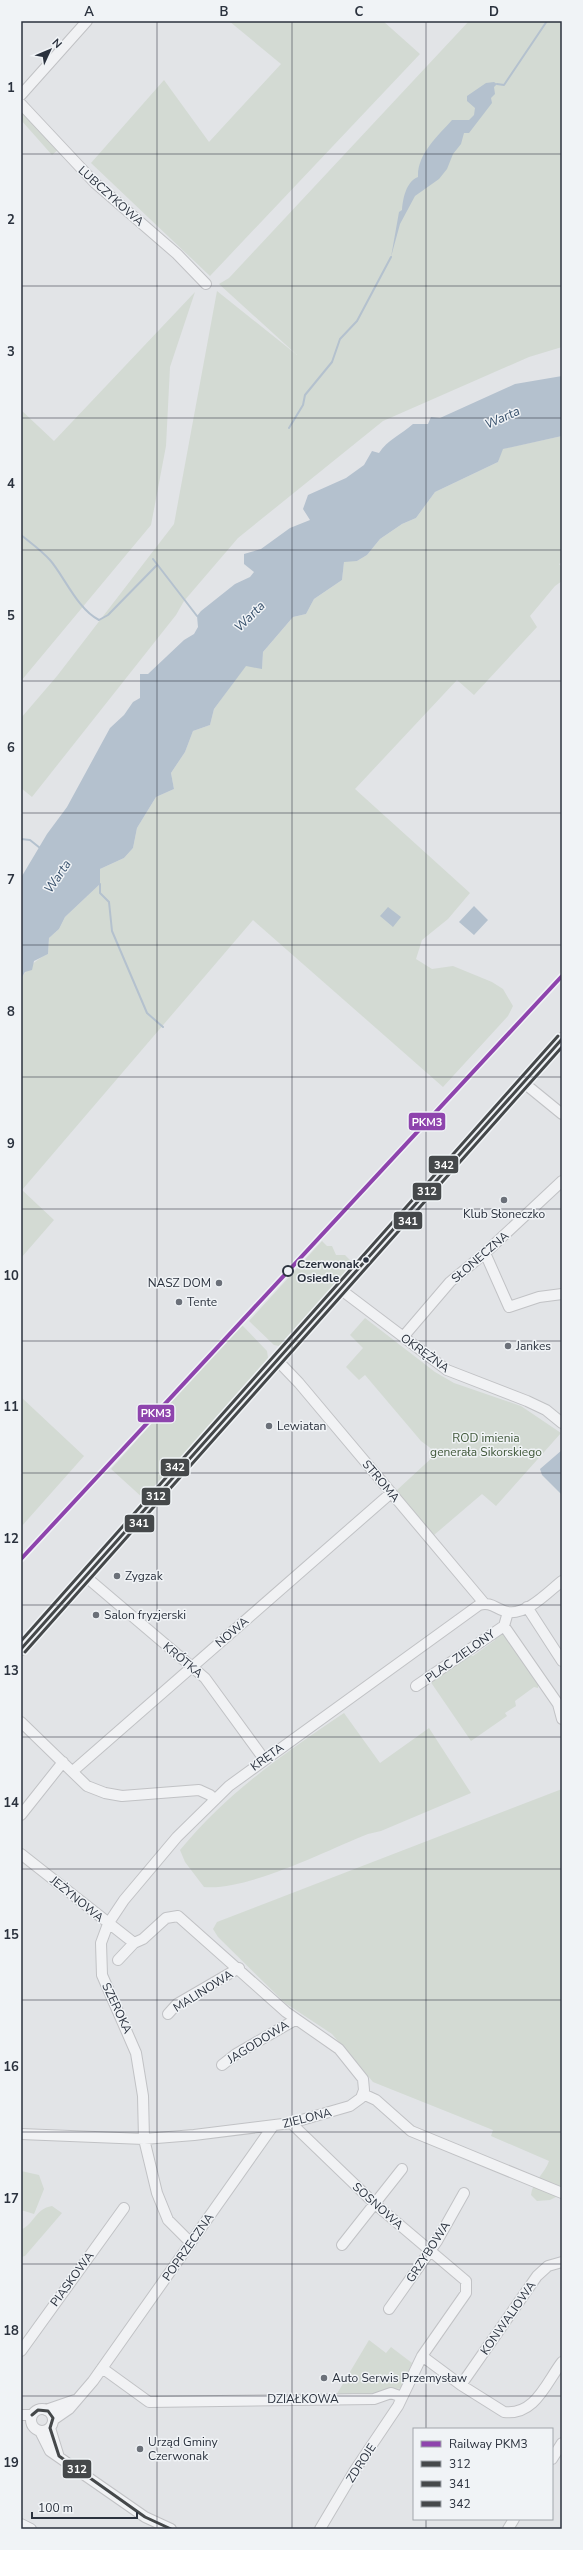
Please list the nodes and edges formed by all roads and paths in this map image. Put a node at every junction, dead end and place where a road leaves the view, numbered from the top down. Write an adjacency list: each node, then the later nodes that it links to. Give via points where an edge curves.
1 (87, 21): 2 (street)
2 (21, 95)
3 (21, 104): 4 (street, LUBCZYKOWA, via 95,183 177,254)
4 (206, 284)
5 (562, 1039): 6 (main road)
6 (524, 1083): 7 (street); 10 (main road)
7 (562, 1114)
8 (562, 1181): 9 (street, SŁONECZNA)
9 (485, 1253): 11 (street, via 509,1307 539,1297); 12 (street, SŁONECZNA, via 450,1282)
10 (340, 1289): 12 (street, OKRĘŻNA); 13 (main road)
11 (562, 1294)
12 (403, 1337): 14 (street, OKRĘŻNA, via 457,1375 527,1401 546,1410)
13 (277, 1360): 15 (street, STROMA); 16 (main road)
14 (562, 1423)
15 (391, 1493): 18 (street, STROMA); 24 (street, NOWA)
16 (85, 1576): 22 (main road); 24 (street, KRÓTKA)
17 (562, 1581): 19 (street)
18 (484, 1603): 20 (street); 29 (street, KRĘTA)
19 (528, 1607): 20 (street, via 517,1612); 23 (street)
20 (508, 1612): 21 (street, PLAC ZIELONY)
21 (504, 1626): 25 (street, PLAC ZIELONY); 26 (street, PLAC ZIELONY)
22 (21, 1649)
23 (562, 1661)
24 (192, 1667): 29 (street, KRÓTKA, via 205,1678); 31 (street, NOWA)
25 (416, 1686)
26 (560, 1702): 27 (street, PLAC ZIELONY)
27 (562, 1719)
28 (21, 1722): 30 (street)
29 (264, 1759): 32 (street, KRĘTA)
30 (63, 1762): 31 (street); 33 (street)
31 (73, 1771): 32 (street, via 87,1786 105,1793 143,1795 199,1790)
32 (214, 1799): 35 (street, SZEROKA, via 165,1851 124,1900)
33 (21, 1815)
34 (21, 1854): 35 (street, JEŻYNOWA)
35 (108, 1924): 36 (street, JEŻYNOWA); 46 (street, SZEROKA, via 101,1943 102,1975 131,2038 137,2058 143,2096)
36 (134, 1943): 37 (street); 38 (street, via 143,1939 166,1918 178,1916)
37 (118, 1960)
38 (239, 1968): 39 (street, MALINOWA, via 177,2004); 40 (street)
39 (168, 2014)
40 (295, 2020): 41 (street, JAGODOWA, via 236,2054); 42 (street, via 332,2043 349,2059 362,2079)
41 (222, 2065)
42 (363, 2094): 43 (street, ZIELONA, via 350,2106); 49 (street, via 376,2100 411,2131)
43 (291, 2123): 44 (street, ZIELONA); 50 (street, SOSNOWA)
44 (273, 2126): 46 (street, ZIELONA); 52 (street, POPRZECZNA)
45 (21, 2134): 46 (street, ZIELONA)
46 (144, 2139): 52 (street, SZEROKA, via 162,2208 171,2224)
47 (402, 2169): 50 (street)
48 (464, 2193): 54 (street, GRZYBOWA)
49 (562, 2193)
50 (375, 2204): 53 (street); 54 (street, SOSNOWA)
51 (124, 2208): 57 (street, PIASKOWA)
52 (191, 2243): 60 (street, POPRZECZNA)
53 (342, 2245)
54 (430, 2251): 56 (street, GRZYBOWA); 58 (street, SOSNOWA, via 468,2285 466,2293)
55 (562, 2262): 62 (street, KONWALIOWA, via 548,2266 537,2276)
56 (389, 2309)
57 (21, 2351)
58 (422, 2356): 62 (street); 63 (street)
59 (562, 2362): 61 (street)
60 (102, 2368): 63 (street, DZIAŁKOWA, via 149,2402 374,2399 391,2393); 64 (street)
61 (559, 2372): 62 (street, via 533,2403 520,2412 504,2412)
62 (461, 2385)
63 (402, 2397): 78 (street, ZDROJE)
64 (75, 2400): 65 (street); 69 (street)
65 (46, 2410): 67 (street, via 38,2410); 69 (street, via 51,2414)
66 (21, 2415): 67 (street)
67 (32, 2415): 70 (street)
68 (21, 2424): 70 (street)
69 (52, 2424): 70 (street); 72 (street)
70 (36, 2428): 72 (street, via 50,2451)
71 (562, 2443): 73 (street)
72 (59, 2456): 77 (street, via 145,2517)
73 (553, 2457)
74 (513, 2520): 79 (street)
75 (21, 2524): 76 (street)
76 (31, 2529)
77 (171, 2529)
78 (320, 2529)
79 (508, 2529)

